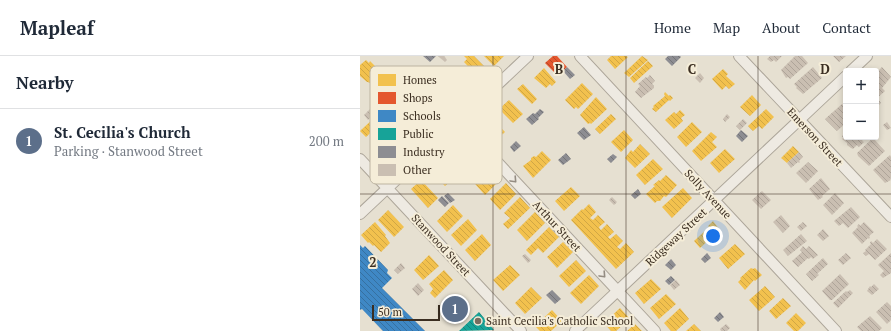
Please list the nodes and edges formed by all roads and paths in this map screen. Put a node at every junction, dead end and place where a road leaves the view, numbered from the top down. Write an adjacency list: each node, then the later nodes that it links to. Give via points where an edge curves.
1 (528, 56): 7 (street)
2 (580, 56): 15 (street, Solly Avenue)
3 (739, 56): 8 (street, Emerson Street)
4 (867, 56): 5 (street)
5 (854, 68)
6 (843, 79): 8 (street, Ridgeway Street)
7 (502, 80)
8 (800, 120): 15 (street, Ridgeway Street); 17 (street, Emerson Street)
9 (360, 159): 11 (street, Stanwood Street)
10 (502, 167): 18 (street, Arthur Street, one-way to 18)
11 (370, 169)
12 (384, 184): 14 (street, Stanwood Street)
13 (392, 184): 14 (street)
14 (388, 188): 16 (street); 19 (street, Stanwood Street)
15 (714, 201): 18 (street, Ridgeway Street); 22 (street, Solly Avenue)
16 (360, 214)
17 (891, 217)
18 (618, 291): 20 (street, Ridgeway Street); 21 (street, Arthur Street)
19 (521, 331)
20 (575, 331)
21 (655, 331)
22 (836, 331)

